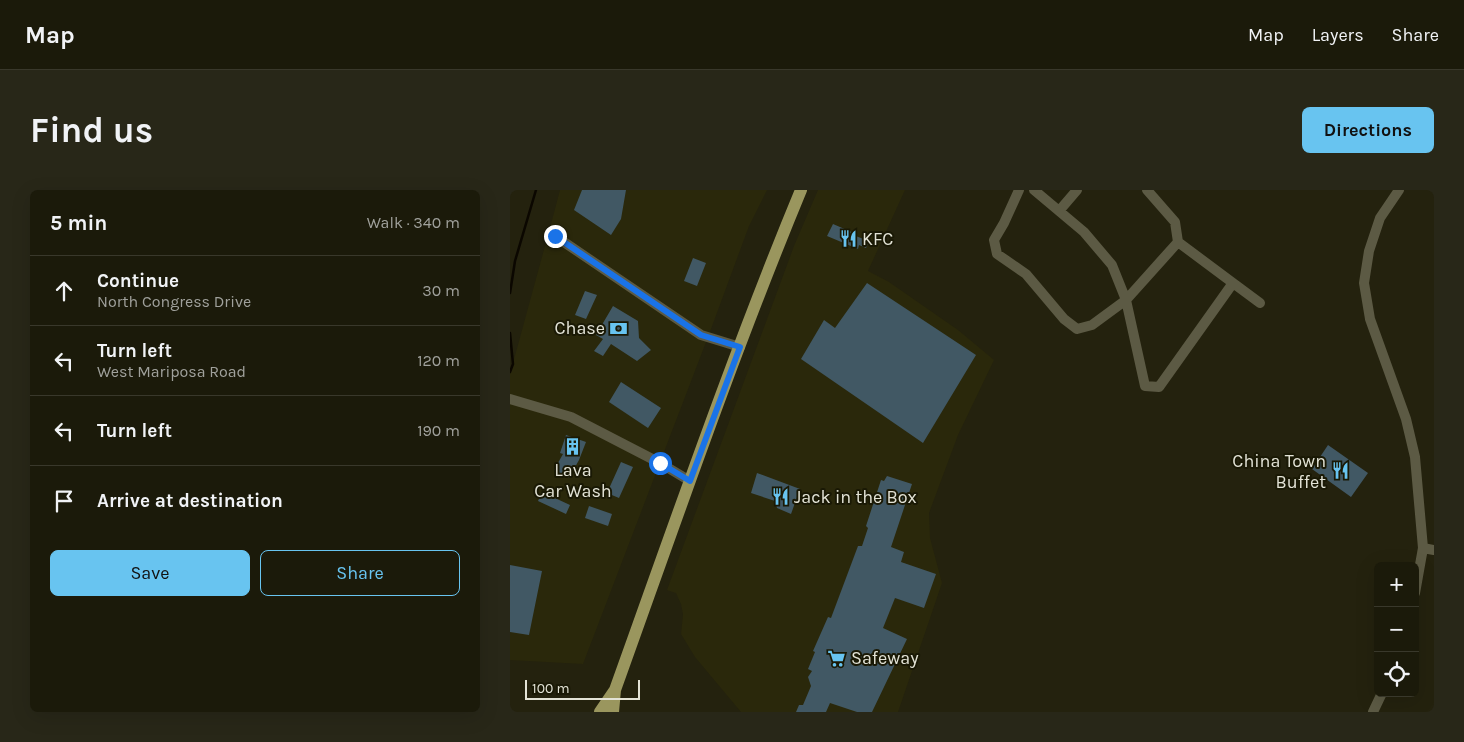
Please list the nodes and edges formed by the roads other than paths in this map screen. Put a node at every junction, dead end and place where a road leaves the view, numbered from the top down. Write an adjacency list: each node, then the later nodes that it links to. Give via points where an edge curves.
1 (801, 190): 13 (main road)
2 (1019, 190): 11 (street, via 994,240 997,254 1026,274 1064,319 1077,329 1092,325)
3 (1034, 190): 7 (street)
4 (1077, 190): 7 (street)
5 (1147, 190): 9 (street, via 1175,222)
6 (1398, 190): 16 (street, via 1380,218 1369,251 1364,284 1370,319 1406,419 1415,457)
7 (1059, 211): 11 (street, via 1084,232 1112,264)
8 (553, 236): 13 (street, via 701,335)
9 (1178, 242): 10 (street); 11 (street)
10 (1233, 283): 11 (street, via 1159,387 1146,386); 12 (street)
11 (1126, 300)
12 (1260, 303)
13 (740, 347): 15 (main road)
14 (510, 398): 15 (street, via 571,417)
15 (690, 481): 19 (main road)
16 (1423, 548): 17 (street); 18 (street)
17 (1434, 550)
18 (1419, 570)
19 (615, 690): 21 (main road); 22 (main road)
20 (1380, 697): 23 (street)
21 (600, 712)
22 (613, 712)
23 (1373, 712)

